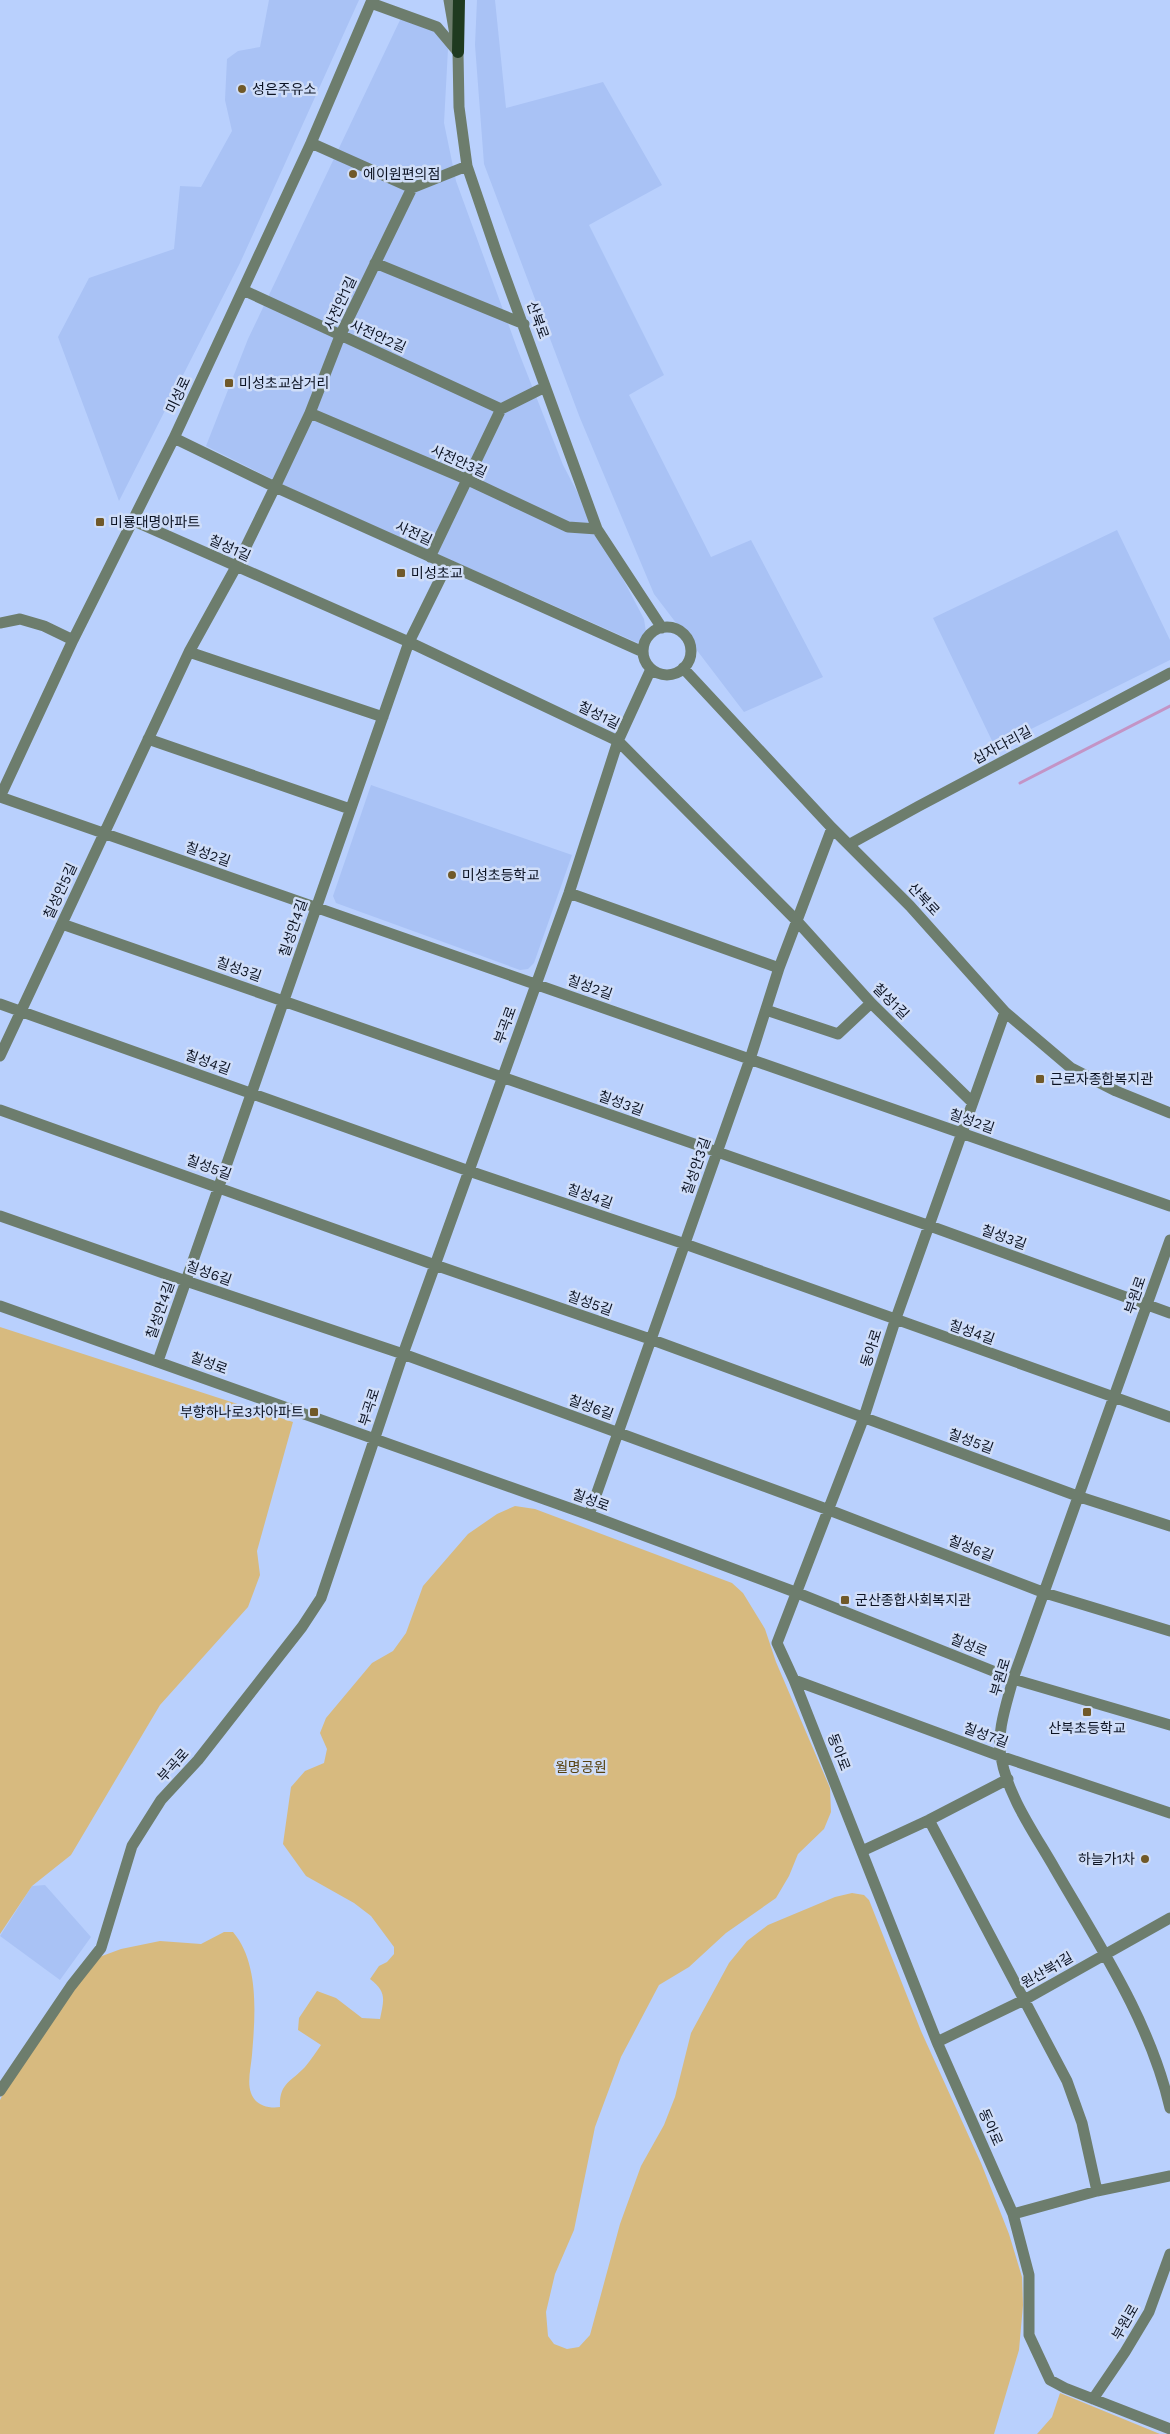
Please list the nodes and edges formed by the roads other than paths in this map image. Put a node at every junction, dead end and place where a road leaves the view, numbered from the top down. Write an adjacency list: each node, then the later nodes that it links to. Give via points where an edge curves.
1 (450, 0): 4 (street, 산북로)
2 (459, 0): 4 (main road)
3 (372, 2): 4 (street, via 437,27); 5 (street, 미성로)
4 (458, 52): 6 (street, 산북로, via 459,107)
5 (311, 143): 7 (street); 9 (street, 미성로)
6 (468, 166): 7 (street); 10 (street, 산북로, via 496,254)
7 (412, 188): 8 (street, 사전안1길)
8 (376, 263): 10 (street); 11 (street, 사전안1길)
9 (243, 290): 11 (street, 사전안2길); 15 (street, 미성로)
10 (524, 324): 12 (street, 산북로)
11 (340, 336): 13 (street, 사전안2길); 14 (street, 사전안1길)
12 (545, 386): 13 (street); 19 (street, 산북로)
13 (501, 409): 16 (street)
14 (310, 413): 16 (street, 사전안3길); 17 (street, 사전안1길)
15 (174, 438): 17 (street, 사전길); 18 (street, 미성로)
16 (468, 480): 19 (street, 사전안3길, via 568,526); 20 (street)
17 (275, 487): 20 (street, 사전길); 22 (street, 사전안1길)
18 (134, 521): 22 (street, 칠성1길); 25 (street, 미성로)
19 (597, 530): 24 (street, 산북로)
20 (430, 557): 21 (street, 사전길)
21 (447, 565): 26 (street, 칠성안4길); 28 (street, 사전길)
22 (236, 567): 26 (street, 칠성1길); 27 (street, 칠성안5길)
23 (0, 623): 25 (street, via 20,619)
24 (662, 628): 28 (street, via 650,634); 29 (street, via 673,628 686,637 691,651 690,659)
25 (73, 640): 35 (street, 미성로)
26 (409, 642): 32 (street, 칠성안4길); 34 (street, 칠성1길)
27 (189, 652): 32 (street); 33 (street, 칠성안5길)
28 (643, 652): 30 (street)
29 (683, 668): 30 (street, via 666,675); 37 (street, 산북로)
30 (651, 670): 34 (street, 부곡로)
31 (1170, 673): 39 (street, 십자다리길)
32 (383, 717): 36 (street, 칠성안4길)
33 (148, 739): 36 (street); 38 (street, 칠성안5길)
34 (618, 741): 40 (street, 부곡로); 42 (street, 칠성1길)
35 (0, 797): 38 (street, 칠성2길)
36 (350, 810): 41 (street, 칠성안4길)
37 (832, 828): 39 (street, 산북로); 42 (street, 칠성안3길)
38 (104, 834): 41 (street, 칠성2길); 43 (street, 칠성안5길)
39 (850, 844): 51 (street, 산북로)
40 (569, 893): 44 (street); 45 (street, 부곡로)
41 (316, 908): 45 (street, 칠성2길); 46 (street, 칠성안4길)
42 (796, 920): 44 (street, 칠성안3길); 47 (street, 칠성1길)
43 (62, 924): 46 (street, 칠성3길); 49 (street, 칠성안5길)
44 (779, 968): 50 (street, 칠성안3길)
45 (536, 984): 53 (street, 칠성2길); 54 (street, 부곡로)
46 (284, 1000): 54 (street, 칠성3길); 55 (street, 칠성안4길)
47 (871, 1003): 50 (street, via 838,1034); 56 (street, 칠성1길)
48 (0, 1004): 49 (street, 칠성4길)
49 (21, 1010): 52 (street, 칠성안5길); 55 (street, 칠성4길)
50 (766, 1010): 53 (street, 칠성안3길)
51 (1005, 1012): 56 (street, 동아로); 58 (street, 산북로, via 1071,1068)
52 (0, 1056)
53 (750, 1059): 59 (street, 칠성2길); 60 (street, 칠성안3길)
54 (502, 1076): 60 (street, 칠성3길); 61 (street, 부곡로)
55 (251, 1093): 61 (street, 칠성4길); 62 (street, 칠성안4길)
56 (972, 1102): 59 (street, 동아로)
57 (0, 1110): 62 (street, 칠성5길)
58 (1170, 1113)
59 (963, 1134): 63 (street, 칠성2길); 65 (street, 동아로)
60 (717, 1153): 65 (street, 칠성3길); 67 (street, 칠성안3길)
61 (470, 1171): 67 (street, 칠성4길); 68 (street, 부곡로)
62 (219, 1187): 68 (street, 칠성5길); 69 (street, 칠성안4길)
63 (1170, 1206)
64 (0, 1216): 69 (street, 칠성6길)
65 (930, 1226): 70 (street, 칠성3길); 73 (street, 동아로)
66 (1170, 1240): 70 (street, 부원로)
67 (685, 1244): 73 (street, 칠성4길); 74 (street, 칠성안3길)
68 (435, 1265): 74 (street, 칠성5길); 75 (street, 부곡로)
69 (186, 1281): 75 (street, 칠성6길); 76 (street, 칠성안4길)
70 (1147, 1305): 72 (street, 칠성3길); 77 (street, 부원로)
71 (0, 1306): 76 (street, 칠성로)
72 (1170, 1313)
73 (895, 1321): 77 (street, 칠성4길); 79 (street, 동아로)
74 (650, 1339): 79 (street, 칠성5길); 80 (street, 칠성안3길)
75 (403, 1354): 80 (street, 칠성6길); 81 (street, 부곡로)
76 (158, 1361): 81 (street, 칠성로)
77 (1115, 1398): 78 (street, 칠성4길); 82 (street, 부원로)
78 (1170, 1417)
79 (864, 1418): 82 (street, 칠성5길); 83 (street, 동아로)
80 (618, 1433): 83 (street, 칠성6길); 84 (street, 칠성안3길)
81 (375, 1438): 84 (street, 칠성로); 101 (street, 부곡로, via 321,1598 198,1760 161,1800 132,1846 101,1948)
82 (1080, 1497): 85 (street, 칠성5길); 87 (street, 부원로)
83 (829, 1510): 86 (street, 동아로); 87 (street, 칠성6길)
84 (590, 1515): 86 (street, 칠성로)
85 (1170, 1526)
86 (795, 1592): 89 (street, 칠성로); 90 (street, 동아로, via 777,1643)
87 (1045, 1592): 88 (street, 칠성6길); 89 (street, 부원로)
88 (1170, 1632)
89 (1013, 1679): 91 (street, 칠성로); 92 (street, 부원로, via 1002,1724)
90 (794, 1680): 92 (street, 칠성7길); 96 (street, 동아로)
91 (1170, 1725)
92 (1000, 1756): 93 (street, 부원로); 94 (street, 칠성7길)
93 (1008, 1779): 95 (street); 98 (street, 부원로, via 1018,1805)
94 (1170, 1813)
95 (930, 1820): 96 (street); 99 (street)
96 (862, 1851): 100 (street, 동아로)
97 (1170, 1918): 98 (street, 원산북1길)
98 (1105, 1954): 99 (street, 원산북1길); 102 (street, 부원로, via 1141,2022)
99 (1026, 1999): 100 (street, 원산북1길); 104 (street, via 1068,2081 1082,2123)
100 (937, 2042): 105 (street, 동아로)
101 (0, 2091)
102 (1170, 2108)
103 (1170, 2176): 104 (street)
104 (1097, 2191): 105 (street)
105 (1013, 2214): 107 (street, 동아로, via 1029,2275 1029,2336 1050,2380)
106 (1170, 2254): 107 (street, 부원로, via 1149,2312)
107 (1093, 2399): 108 (street, 동아로)
108 (1170, 2429)

